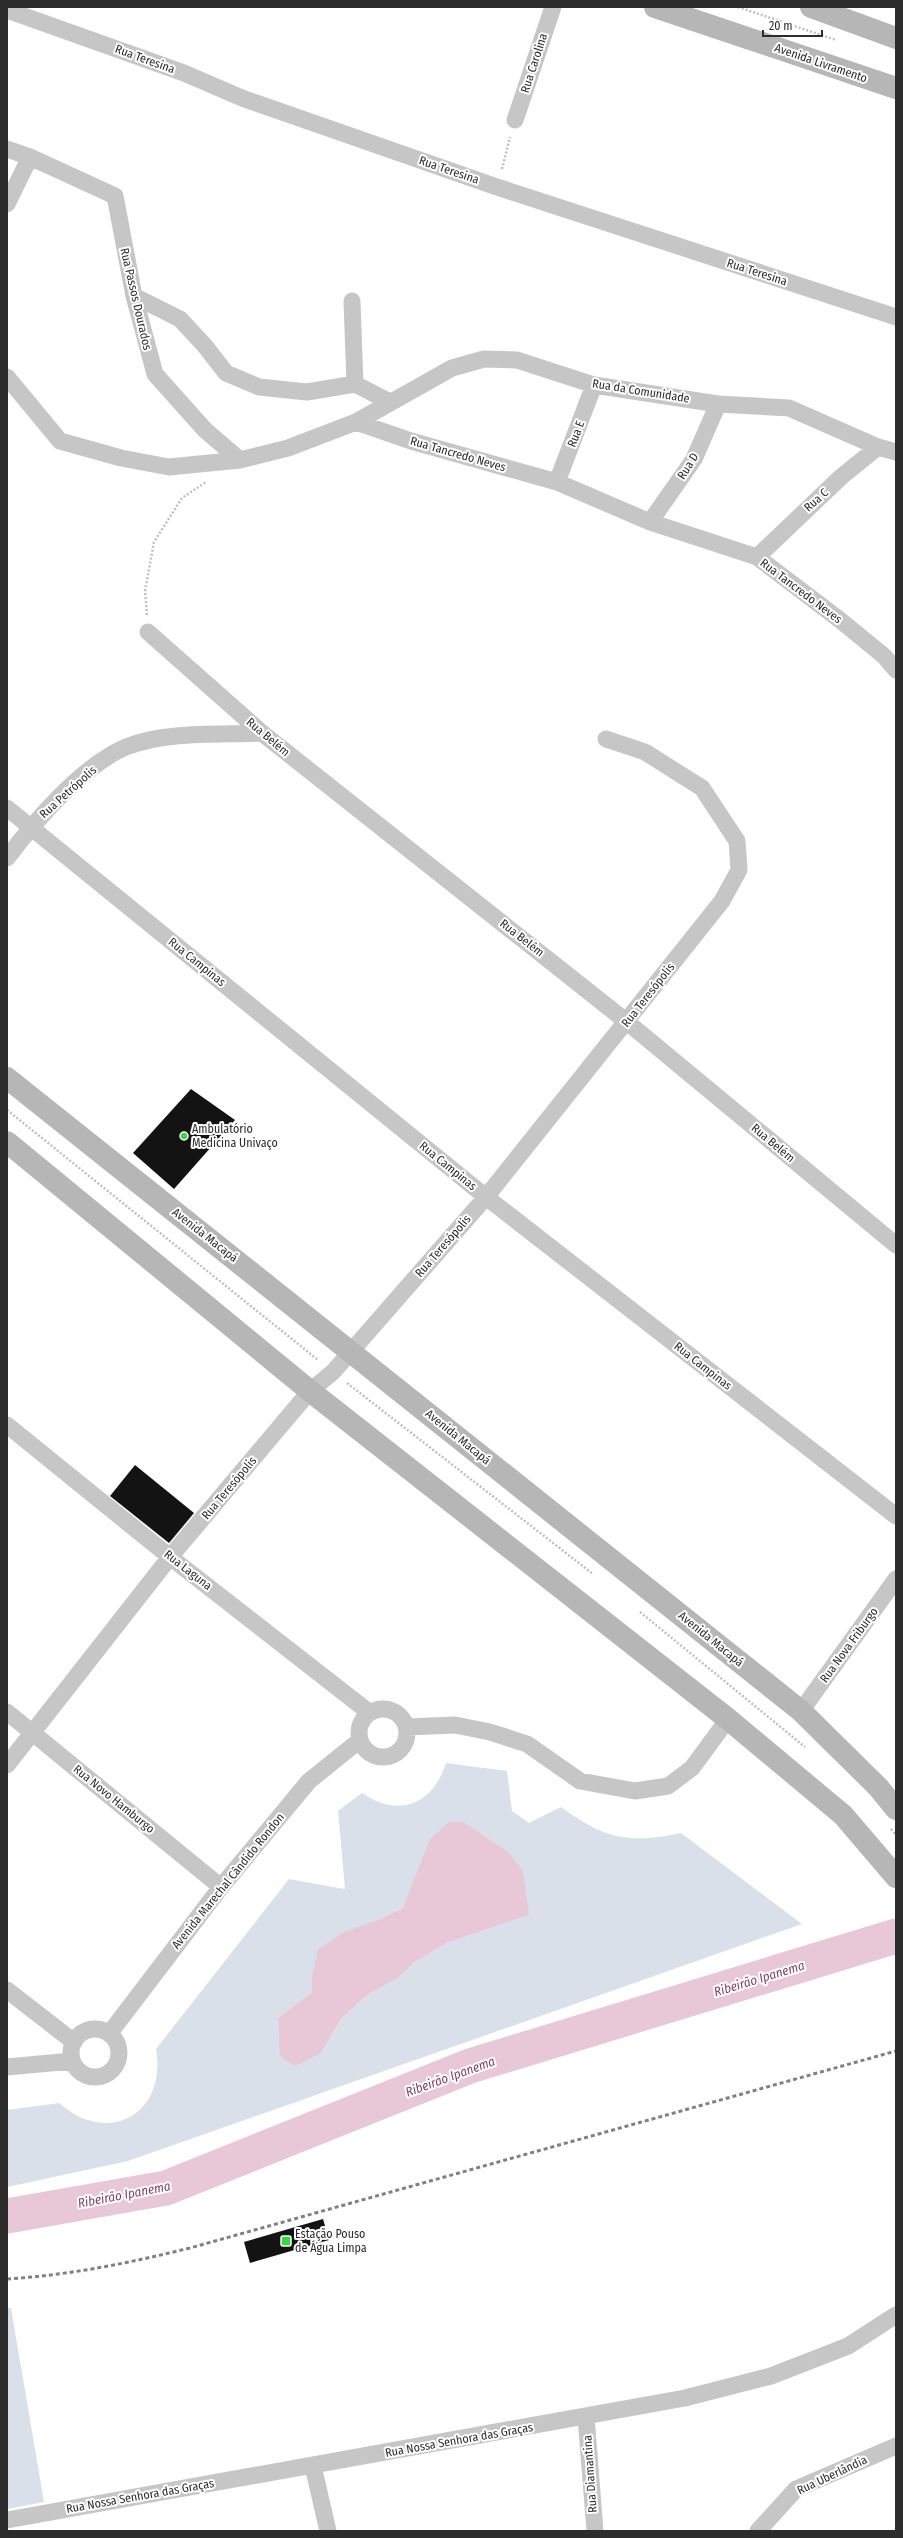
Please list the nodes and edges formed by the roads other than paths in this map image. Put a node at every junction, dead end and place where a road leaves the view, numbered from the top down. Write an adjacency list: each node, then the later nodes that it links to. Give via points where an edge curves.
1 (553, 7): 7 (street, Rua Carolina)
2 (655, 7): 6 (main road, Avenida Livramento)
3 (811, 7): 5 (main road)
4 (9, 12): 13 (street, Rua Teresina, via 184,73 242,98 497,187)
5 (896, 38)
6 (896, 88)
7 (515, 120)
8 (7, 149): 9 (street)
9 (30, 157): 10 (street); 11 (street, Rua Passos Dourados, via 115,196)
10 (7, 204)
11 (134, 296): 15 (street, via 180,319 226,373 259,387 307,392); 22 (street, Rua Passos Dourados, via 155,374 205,430)
12 (352, 301): 15 (street)
13 (896, 318)
14 (7, 377): 22 (street, via 60,441 121,458 169,467)
15 (354, 384): 17 (street)
16 (594, 385): 17 (street, Rua da Comunidade, via 517,360 484,359 452,368); 18 (street, Rua da Comunidade); 23 (street, Rua E)
17 (390, 402): 19 (street, Rua da Comunidade)
18 (718, 404): 20 (street, Rua da Comunidade, via 789,408); 24 (street, Rua D, via 694,459)
19 (356, 422): 22 (street, via 288,448); 23 (street, Rua Tancredo Neves, via 411,441)
20 (878, 447): 21 (street, Rua da Comunidade); 25 (street, Rua C, via 835,482)
21 (896, 452)
22 (240, 460)
23 (557, 482): 24 (street, Rua Tancredo Neves)
24 (650, 522): 25 (street, Rua Tancredo Neves)
25 (757, 557): 27 (street, Rua Tancredo Neves, via 840,620 884,656)
26 (148, 632): 28 (street, Rua Belém)
27 (896, 670)
28 (262, 733): 31 (street, Rua Petrópolis, via 168,737 126,747 88,771); 33 (street, Rua Belém)
29 (606, 739): 33 (street, Rua Teresópolis, via 645,752 702,788 737,841 739,870 722,901)
30 (7, 808): 31 (street, Rua Campinas)
31 (31, 827): 32 (street, Rua Petrópolis); 36 (street, Rua Campinas)
32 (7, 858)
33 (627, 1022): 36 (street, Rua Teresópolis); 37 (street, Rua Belém)
34 (7, 1078): 38 (main road, Avenida Macapá)
35 (7, 1142): 39 (main road)
36 (486, 1197): 38 (street, Rua Teresópolis); 41 (street, Rua Campinas)
37 (896, 1245)
38 (352, 1352): 39 (street, Rua Teresópolis); 45 (main road, Avenida Macapá)
39 (310, 1391): 42 (street, Rua Teresópolis); 47 (main road)
40 (7, 1425): 42 (street, Rua Laguna)
41 (896, 1516)
42 (170, 1557): 46 (street, Rua Laguna); 49 (street, Rua Teresópolis)
43 (896, 1579): 45 (street, Rua Nova Friburgo)
44 (7, 1712): 49 (street, Rua Novo Hamburgo)
45 (801, 1712): 52 (main road, Avenida Macapá, via 878,1788)
46 (370, 1713): 48 (street, via 377,1710 392,1711 398,1714); 50 (street, via 360,1725)
47 (728, 1719): 48 (street, via 692,1768 668,1786 635,1791 580,1781 527,1744 490,1732 455,1725); 53 (main road, via 843,1815)
48 (406, 1727): 50 (street, via 407,1735 402,1746 394,1754 386,1757 370,1753)
49 (33, 1734): 51 (street, Rua Teresópolis); 54 (street, Rua Novo Hamburgo)
50 (360, 1740): 54 (street, Avenida Marechal Cândido Rondon, via 309,1781)
51 (7, 1765)
52 (892, 1817)
53 (892, 1872)
54 (221, 1887): 56 (street, Avenida Marechal Cândido Rondon)
55 (7, 1990): 57 (street)
56 (109, 2034): 57 (street, via 102,2030 86,2031); 58 (street, via 119,2047 117,2063 112,2070 102,2076 90,2076 76,2068)
57 (74, 2042): 58 (street)
58 (72, 2061): 59 (street)
59 (7, 2067)
60 (896, 2315): 61 (street, Rua Nossa Senhora das Graças, via 848,2346 771,2376 685,2398)
61 (586, 2417): 63 (street, Rua Nossa Senhora das Graças); 66 (street, Rua Diamantina)
62 (896, 2446): 67 (street, Rua Uberlândia, via 796,2488)
63 (313, 2466): 64 (street, Rua Nossa Senhora das Graças); 65 (street)
64 (7, 2520)
65 (328, 2531)
66 (595, 2531)
67 (758, 2531)

